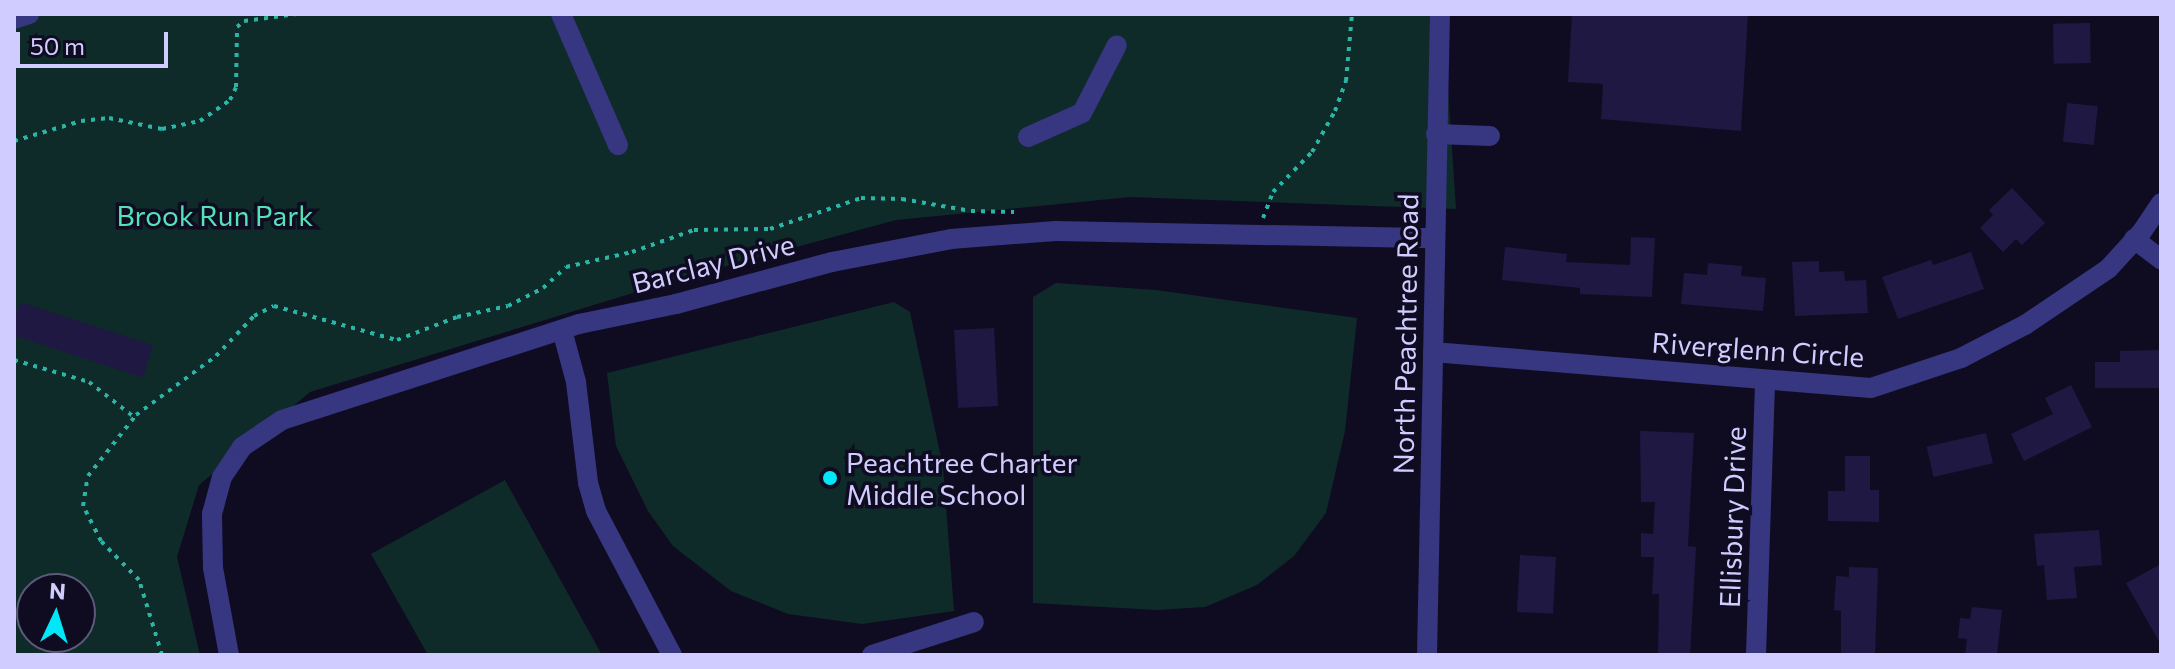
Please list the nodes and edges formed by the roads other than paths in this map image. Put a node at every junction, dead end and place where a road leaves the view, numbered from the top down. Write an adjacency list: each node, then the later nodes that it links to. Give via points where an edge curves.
1 (29, 14): 4 (street)
2 (561, 14): 9 (street)
3 (1440, 14): 6 (street, North Peachtree Road)
4 (14, 19)
5 (1117, 45): 8 (street, via 1082,113)
6 (1436, 134): 7 (street); 11 (street, North Peachtree Road)
7 (1490, 136)
8 (1028, 137)
9 (618, 145)
10 (2161, 203): 12 (street, Riverglenn Circle)
11 (1435, 238): 14 (street, Barclay Drive, via 1056,231 951,239 832,262); 15 (street, North Peachtree Road)
12 (2134, 239): 13 (street); 16 (street, Riverglenn Circle, via 2108,269 2025,325 1961,358 1871,388)
13 (2161, 259)
14 (562, 330): 18 (street, Barclay Drive, via 282,420 242,447 222,477 212,514 213,568); 19 (street, via 576,382 596,511)
15 (1433, 352): 16 (street, Riverglenn Circle); 21 (street, North Peachtree Road)
16 (1765, 381): 22 (street, Ellisbury Drive)
17 (974, 622): 20 (street)
18 (229, 655)
19 (672, 655)
20 (872, 655)
21 (1427, 655)
22 (1756, 655)

